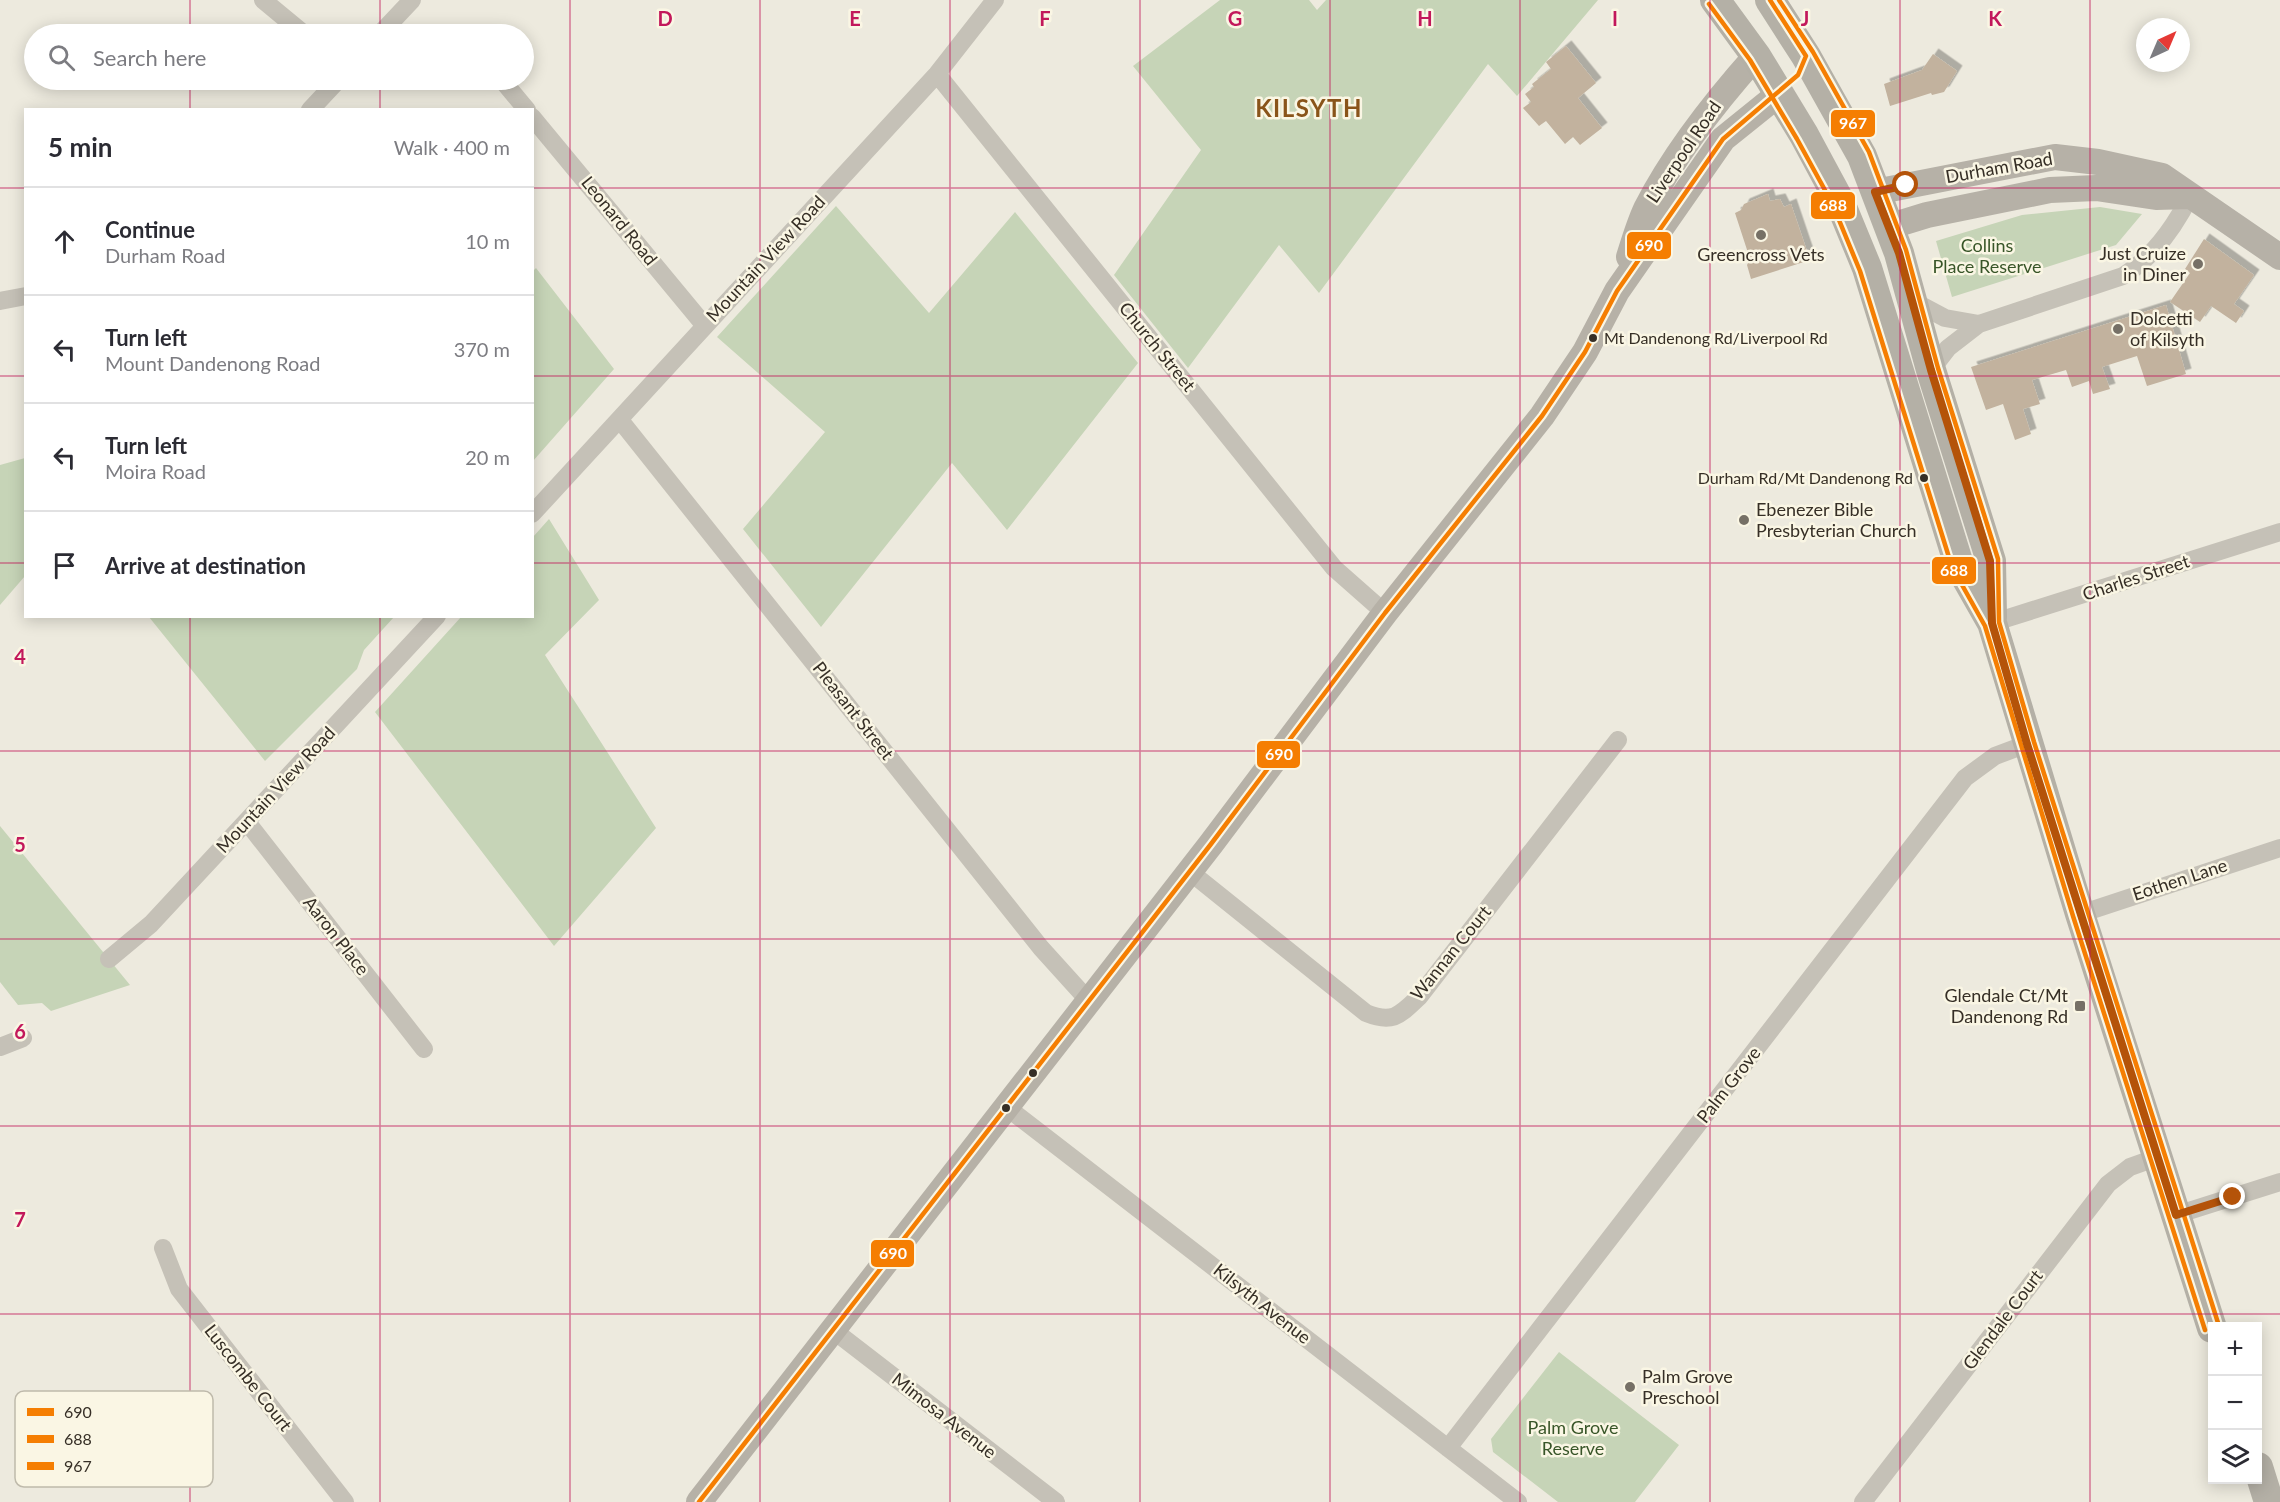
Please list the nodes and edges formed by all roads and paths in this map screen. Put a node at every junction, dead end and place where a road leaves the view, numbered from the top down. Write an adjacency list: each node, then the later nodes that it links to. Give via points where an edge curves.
1 (263, 0): 6 (street)
2 (412, 0): 7 (street)
3 (995, 0): 10 (street, Mountain View Road)
4 (1715, 0): 8 (main road)
5 (1770, 0): 9 (main road)
6 (292, 24)
7 (389, 24)
8 (1756, 56): 9 (main road, via 1782,51); 13 (main road); 23 (main road, Liverpool Road, via 1698,128 1646,210)
9 (1806, 56): 13 (main road, via 1798,75); 17 (main road, via 1862,156)
10 (937, 74): 28 (street, Mountain View Road); 33 (street, Church Street, via 1334,568)
11 (329, 90): 14 (street)
12 (510, 90): 15 (street)
13 (1780, 93): 19 (main road); 23 (main road, Liverpool Road, via 1723,138)
14 (312, 108)
15 (525, 108)
16 (534, 119): 28 (street, Leonard Road)
17 (1875, 192): 18 (main road, Durham Road, via 2055,157 2162,176); 19 (main road, Durham Road); 20 (main road)
18 (2190, 196): 20 (main road, Durham Road, via 2156,197 2096,188 2050,190 1927,215); 22 (main road, Durham Road); 27 (street, via 2155,249 2123,276)
19 (1839, 200): 21 (main road)
20 (1888, 227): 21 (main road, Durham Road); 26 (main road)
21 (1851, 234): 35 (main road, via 1867,268 1959,565)
22 (2280, 257)
23 (1617, 291): 33 (main road, Liverpool Road, via 1585,352 1542,416)
24 (24, 296): 25 (street)
25 (0, 301)
26 (1913, 301): 27 (street, via 1945,318); 29 (main road)
27 (1979, 324): 29 (street, via 1948,348)
28 (705, 326): 30 (street, Mountain View Road)
29 (1931, 370): 35 (main road, via 1990,561)
30 (620, 420): 31 (street, Mountain View Road); 43 (street, Pleasant Street, via 1041,948)
31 (534, 512)
32 (2280, 532): 35 (street, Charles Street)
33 (1385, 613): 40 (main road, Liverpool Road)
34 (435, 618): 38 (street, Mountain View Road)
35 (1992, 623): 37 (main road)
36 (1618, 740): 40 (street, Wannan Court, via 1419,997 1392,1018 1366,1013)
37 (2027, 744): 41 (main road); 54 (street, Palm Grove, via 1995,756 1965,778)
38 (248, 822): 42 (street, Mountain View Road, via 151,924); 46 (street, Aaron Place)
39 (2280, 848): 41 (street, Eothen Lane)
40 (1189, 871): 43 (main road, Liverpool Road)
41 (2080, 914): 48 (main road)
42 (109, 959)
43 (1088, 1000): 47 (main road, Liverpool Road)
44 (23, 1038): 45 (street)
45 (0, 1047)
46 (424, 1049)
47 (1005, 1106): 53 (main road, Liverpool Road); 54 (street, Kilsyth Avenue)
48 (2158, 1156): 50 (main road); 60 (street, Glendale Court, via 2130,1167 2108,1184)
49 (2280, 1182): 50 (street)
50 (2176, 1215): 52 (main road)
51 (163, 1248): 56 (street, Luscombe Court, via 178,1289)
52 (2210, 1322)
53 (833, 1330): 57 (main road, Liverpool Road); 58 (street, Mimosa Avenue)
54 (1448, 1448): 59 (street, Kilsyth Avenue)
55 (2262, 1480): 61 (main road)
56 (345, 1502)
57 (699, 1502)
58 (1056, 1502)
59 (1518, 1502)
60 (1863, 1502)
61 (2269, 1502)

